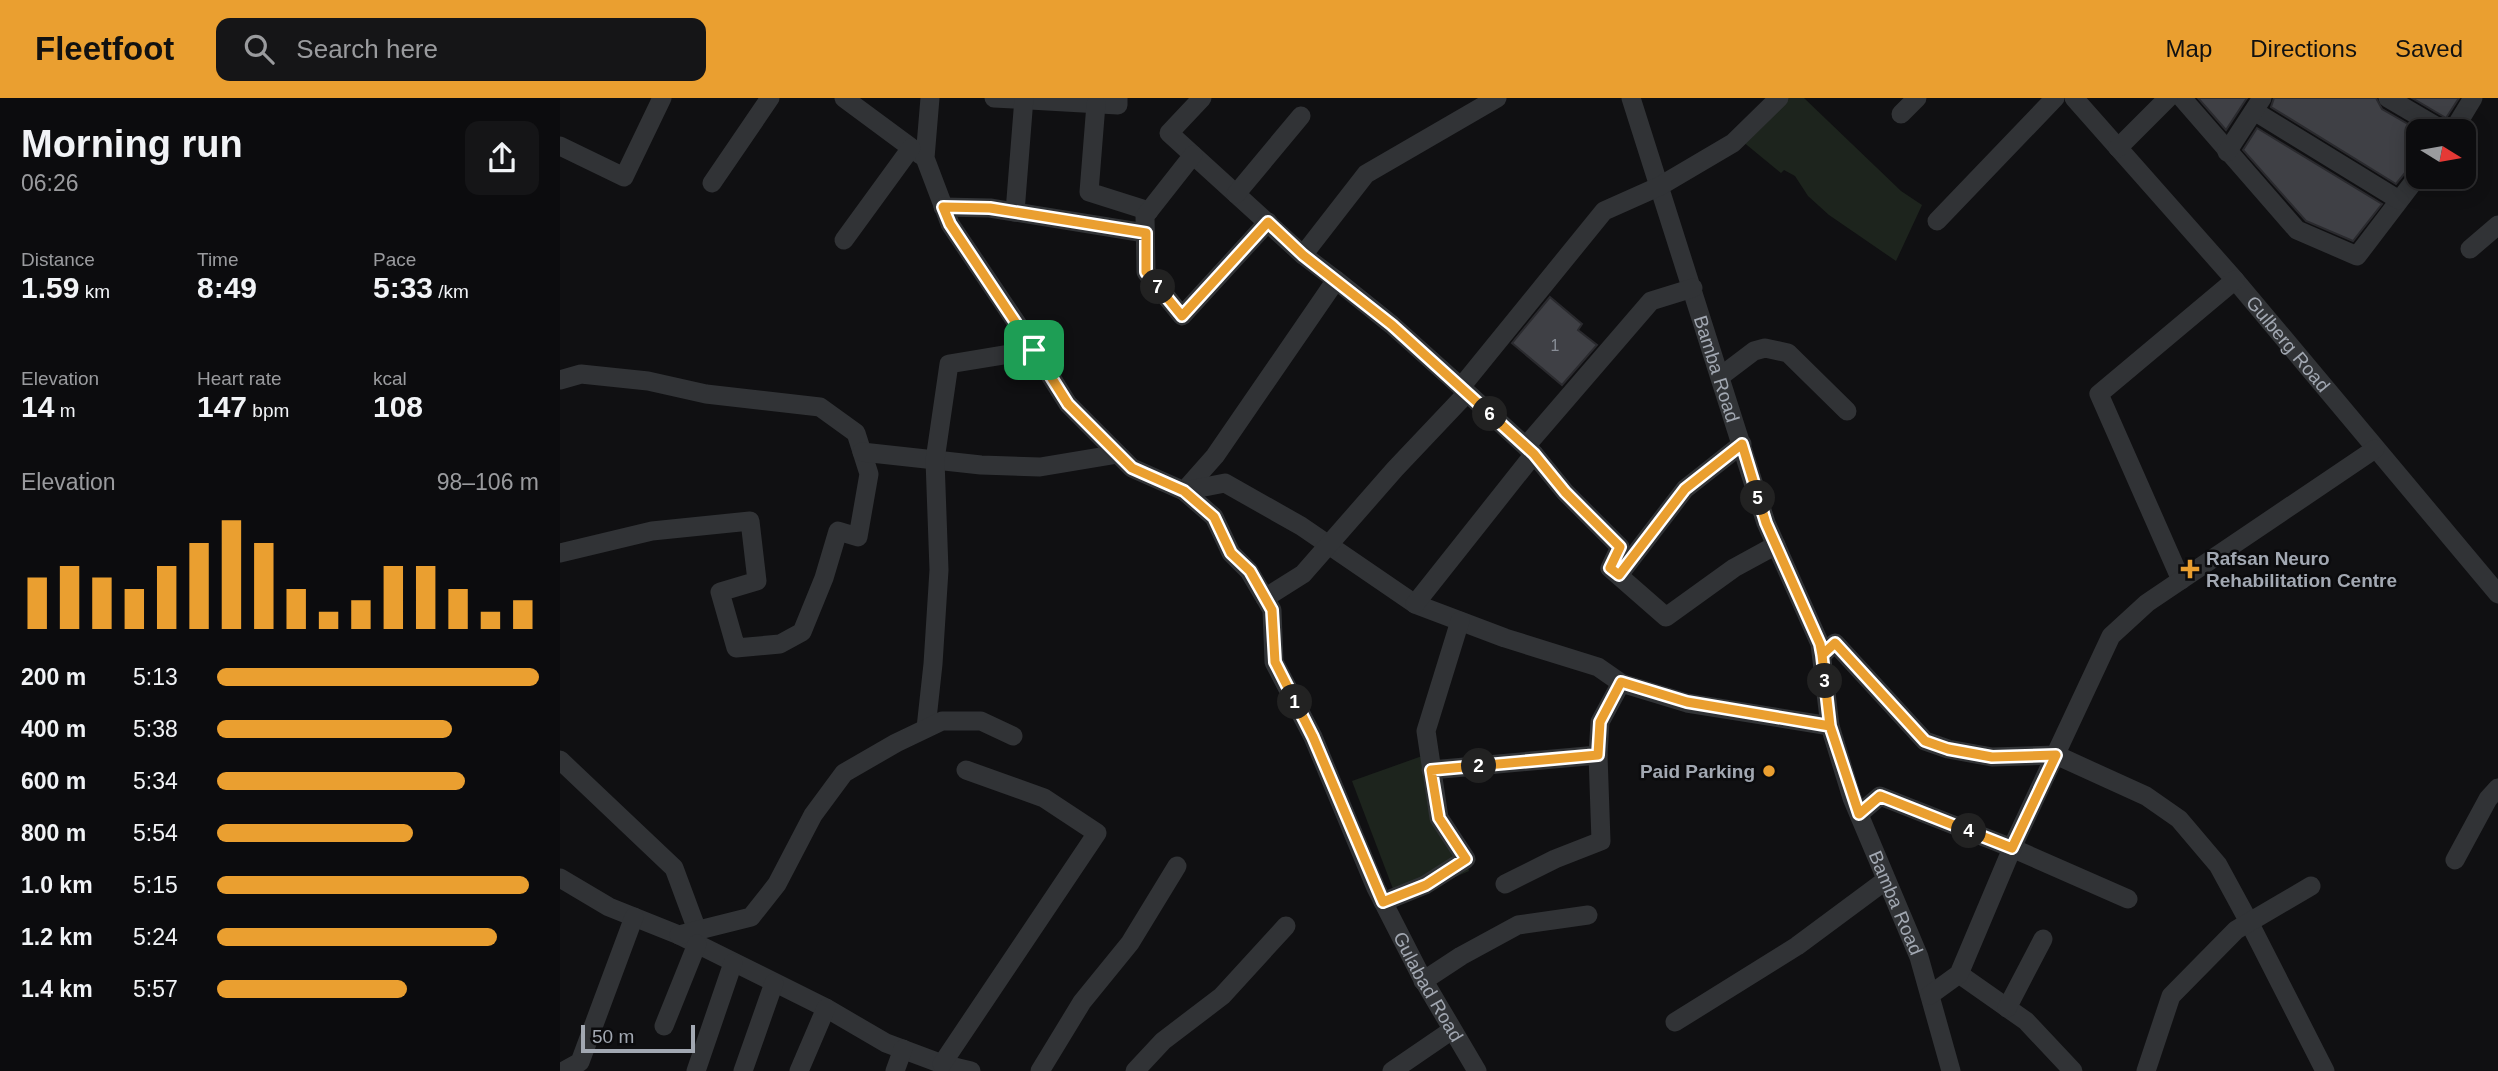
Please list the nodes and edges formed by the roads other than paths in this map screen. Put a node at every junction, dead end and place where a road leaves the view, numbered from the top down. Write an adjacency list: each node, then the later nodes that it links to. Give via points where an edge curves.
1 (662, 98): 25 (street, via 624,177)
2 (770, 98): 30 (street)
3 (844, 98): 28 (street)
4 (930, 98): 28 (street)
5 (994, 98): 18 (street)
6 (1118, 98): 19 (street, via 1118,105)
7 (1202, 98): 29 (street, via 1169,133)
8 (1497, 98): 44 (street, via 1366,174)
9 (1631, 98): 31 (street, Bamba Road)
10 (1779, 98): 31 (street, via 1733,143)
11 (1917, 98): 21 (street)
12 (2055, 98): 38 (street)
13 (2074, 98): 26 (street, Gulberg Road)
14 (2168, 98): 26 (street)
15 (2182, 98): 27 (street)
16 (2388, 98): 23 (street)
17 (2473, 98): 24 (street)
18 (1024, 99): 19 (street); 37 (street)
19 (1096, 104): 36 (street, via 1089,191)
20 (2258, 105): 27 (street); 34 (street)
21 (1901, 114)
22 (1301, 116): 33 (street)
23 (2424, 119)
24 (2460, 119)
25 (560, 146)
26 (2118, 148): 46 (street, Gulberg Road)
27 (2227, 152): 34 (street, via 2297,230 2357,256)
28 (918, 153): 35 (street, Gulabad Road); 42 (street)
29 (1193, 155): 33 (street); 36 (street)
30 (712, 183)
31 (1660, 186): 47 (street, Bamba Road); 51 (street, via 1604,211)
32 (2408, 189): 34 (street)
33 (1236, 194): 39 (street)
34 (2399, 200)
35 (943, 207): 37 (street); 48 (street, Gulabad Road)
36 (1149, 211): 41 (street)
37 (1015, 212): 41 (street)
38 (1937, 221)
39 (1268, 222): 41 (street, via 1182,316 1146,272); 44 (street)
40 (2498, 225): 43 (street)
41 (1146, 233)
42 (844, 240)
43 (2470, 249)
44 (1303, 255): 45 (street)
45 (1336, 280): 51 (street); 59 (street, via 1215,456)
46 (2235, 280): 54 (street, Gulberg Road); 64 (street, via 2099,394)
47 (1693, 288): 49 (street, Bamba Road); 55 (street, via 1651,301)
48 (1034, 350): 57 (street, Gulabad Road, via 1068,404); 58 (street, via 949,364)
49 (1721, 376): 52 (street, via 1754,351 1765,348 1788,353); 53 (street, Bamba Road)
50 (560, 380): 56 (street, via 581,374 820,407 856,433)
51 (1464, 390): 55 (street); 60 (street)
52 (1847, 411)
53 (1742, 444): 61 (street, Bamba Road); 63 (street, via 1685,489)
54 (2375, 449): 64 (street); 65 (street, Gulberg Road)
55 (1530, 450): 63 (street, via 1620,547 1610,568); 67 (street)
56 (862, 452): 58 (street); 62 (street, via 869,474 858,537 838,531 802,632 780,644 736,648 720,592 757,581 750,522 652,531)
57 (1118, 454): 58 (street, via 1041,467); 59 (street, Gulabad Road, via 1132,468)
58 (935, 460): 72 (street, via 939,570)
59 (1184, 491): 60 (street, via 1225,483); 66 (street, Gulabad Road, via 1214,517 1231,553 1250,571)
60 (1329, 544): 66 (street, via 1303,574); 67 (street)
61 (1776, 545): 63 (street, via 1734,568 1666,617); 69 (street, Bamba Road)
62 (560, 553)
63 (1619, 575)
64 (2181, 580): 75 (street, via 2111,636)
65 (2498, 594)
66 (1265, 598): 89 (street, Gulabad Road, via 1272,610 1275,662 1313,737)
67 (1415, 604): 68 (street)
68 (1460, 621): 70 (street, via 1598,667); 78 (street, via 1426,731)
69 (1822, 655): 71 (street, Bamba Road); 75 (street, via 1835,643 1925,741 1992,757)
70 (1621, 682): 71 (street, via 1687,702); 74 (street, via 1600,722)
71 (1830, 726): 80 (street, Bamba Road)
72 (926, 728): 73 (street, via 942,721 981,721); 94 (street, via 844,773 813,815 777,884 751,918)
73 (1013, 736)
74 (1598, 755): 78 (street); 86 (street, via 1601,841)
75 (2056, 755): 81 (street); 92 (street, via 2146,796 2179,820 2218,865)
76 (560, 760): 94 (street, via 674,868)
77 (966, 770): 107 (street, via 1044,798 1097,833)
78 (1431, 770): 89 (street, via 1439,818 1466,859 1426,885)
79 (2498, 788): 82 (street)
80 (1859, 814): 81 (street, via 1880,796); 85 (street, Bamba Road)
81 (2012, 848): 88 (street); 97 (street)
82 (2455, 860)
83 (1177, 866): 114 (street, via 1130,943 1082,1002)
84 (560, 878): 91 (street)
85 (1886, 880): 100 (street, Bamba Road); 103 (street, via 1797,946)
86 (1504, 884)
87 (2311, 886): 92 (street)
88 (2128, 899)
89 (1383, 902): 98 (street, Gulabad Road)
90 (1588, 915): 98 (street, via 1518,925)
91 (634, 917): 94 (street); 108 (street, via 580,1062)
92 (2249, 922): 120 (street, via 2171,996); 121 (street)
93 (1286, 926): 115 (street, via 1222,996 1163,1041)
94 (691, 936): 96 (street); 104 (street)
95 (2043, 939): 102 (street)
96 (733, 963): 99 (street); 109 (street)
97 (1959, 974): 100 (street); 102 (street)
98 (1423, 981): 105 (street, Gulabad Road)
99 (774, 983): 101 (street); 110 (street)
100 (1930, 995): 118 (street, Bamba Road)
101 (827, 1008): 106 (street); 111 (street)
102 (2007, 1008): 119 (street, via 2026,1021)
103 (1675, 1022)
104 (664, 1026)
105 (1452, 1030): 116 (street); 117 (street, Gulabad Road)
106 (903, 1049): 107 (street); 112 (street)
107 (942, 1064): 113 (street)
108 (564, 1071)
109 (696, 1071)
110 (743, 1071)
111 (799, 1071)
112 (895, 1071)
113 (971, 1071)
114 (1040, 1071)
115 (1135, 1071)
116 (1392, 1071)
117 (1477, 1071)
118 (1951, 1071)
119 (2073, 1071)
120 (2146, 1071)
121 (2325, 1071)

